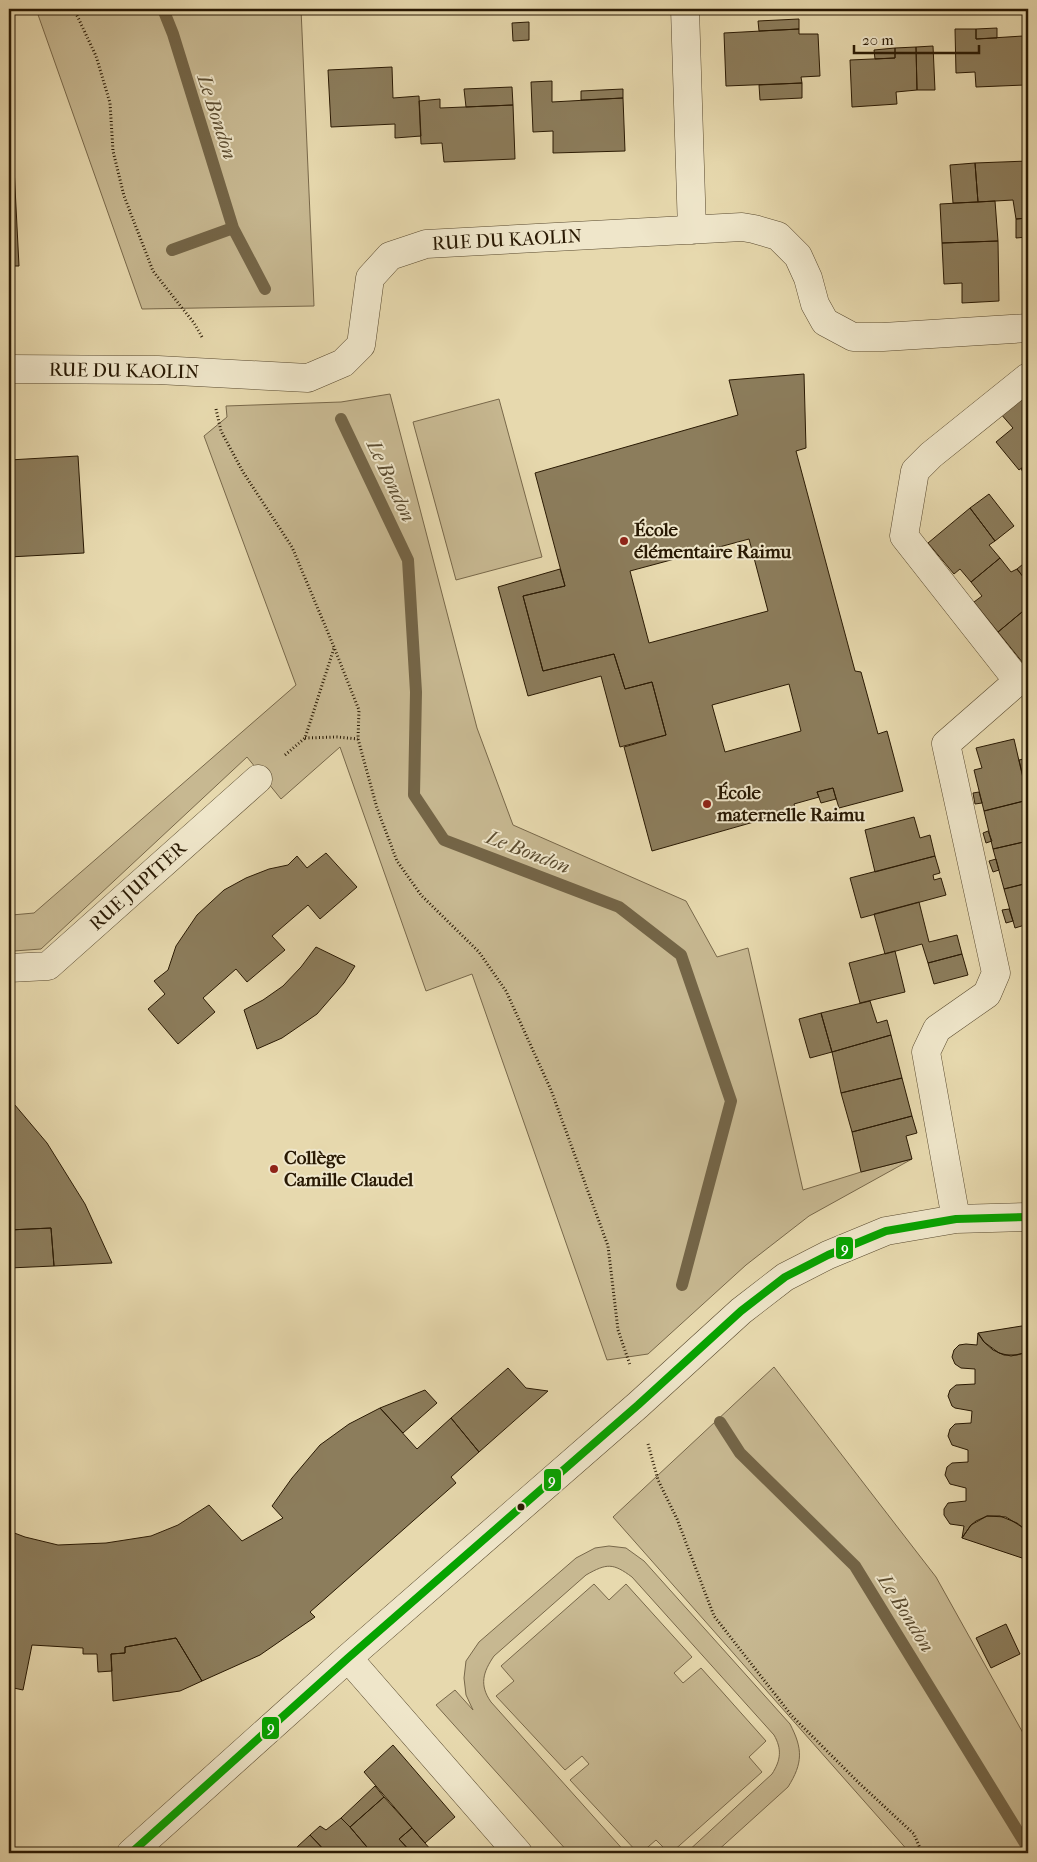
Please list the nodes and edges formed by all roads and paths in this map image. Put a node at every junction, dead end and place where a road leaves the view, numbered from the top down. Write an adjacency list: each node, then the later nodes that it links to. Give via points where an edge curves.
1 (74, 9): 6 (path, via 96,56 110,103 113,151 124,196 153,271 205,342)
2 (685, 9): 3 (street)
3 (692, 230): 4 (street, RUE DU KAOLIN, via 742,227 778,236 798,256 825,322 852,337); 6 (street, RUE DU KAOLIN, via 426,244 390,256 370,278 361,345 343,363 308,378)
4 (1028, 328)
5 (9, 369): 6 (street, RUE DU KAOLIN)
6 (208, 372): 8 (path, via 221,431 243,472 292,547)
7 (1028, 377): 14 (street, via 930,455 915,472 904,536 1018,681 946,744 996,973 987,994 937,1029 926,1052)
8 (334, 647): 9 (path); 10 (path, via 359,710)
9 (305, 738): 10 (path); 11 (path)
10 (358, 739): 15 (path, via 397,861 421,896 479,952 506,991 551,1090 608,1246 618,1330)
11 (258, 779): 12 (street, RUE JUPITER, via 48,966)
12 (9, 968)
13 (1028, 1217): 14 (street)
14 (956, 1219): 15 (street, via 886,1231 828,1254 785,1276)
15 (646, 1397): 16 (street); 19 (path, via 658,1480 677,1519 714,1616 792,1716 914,1834)
16 (348, 1658): 17 (street); 18 (street)
17 (131, 1853)
18 (518, 1853)
19 (922, 1853)

